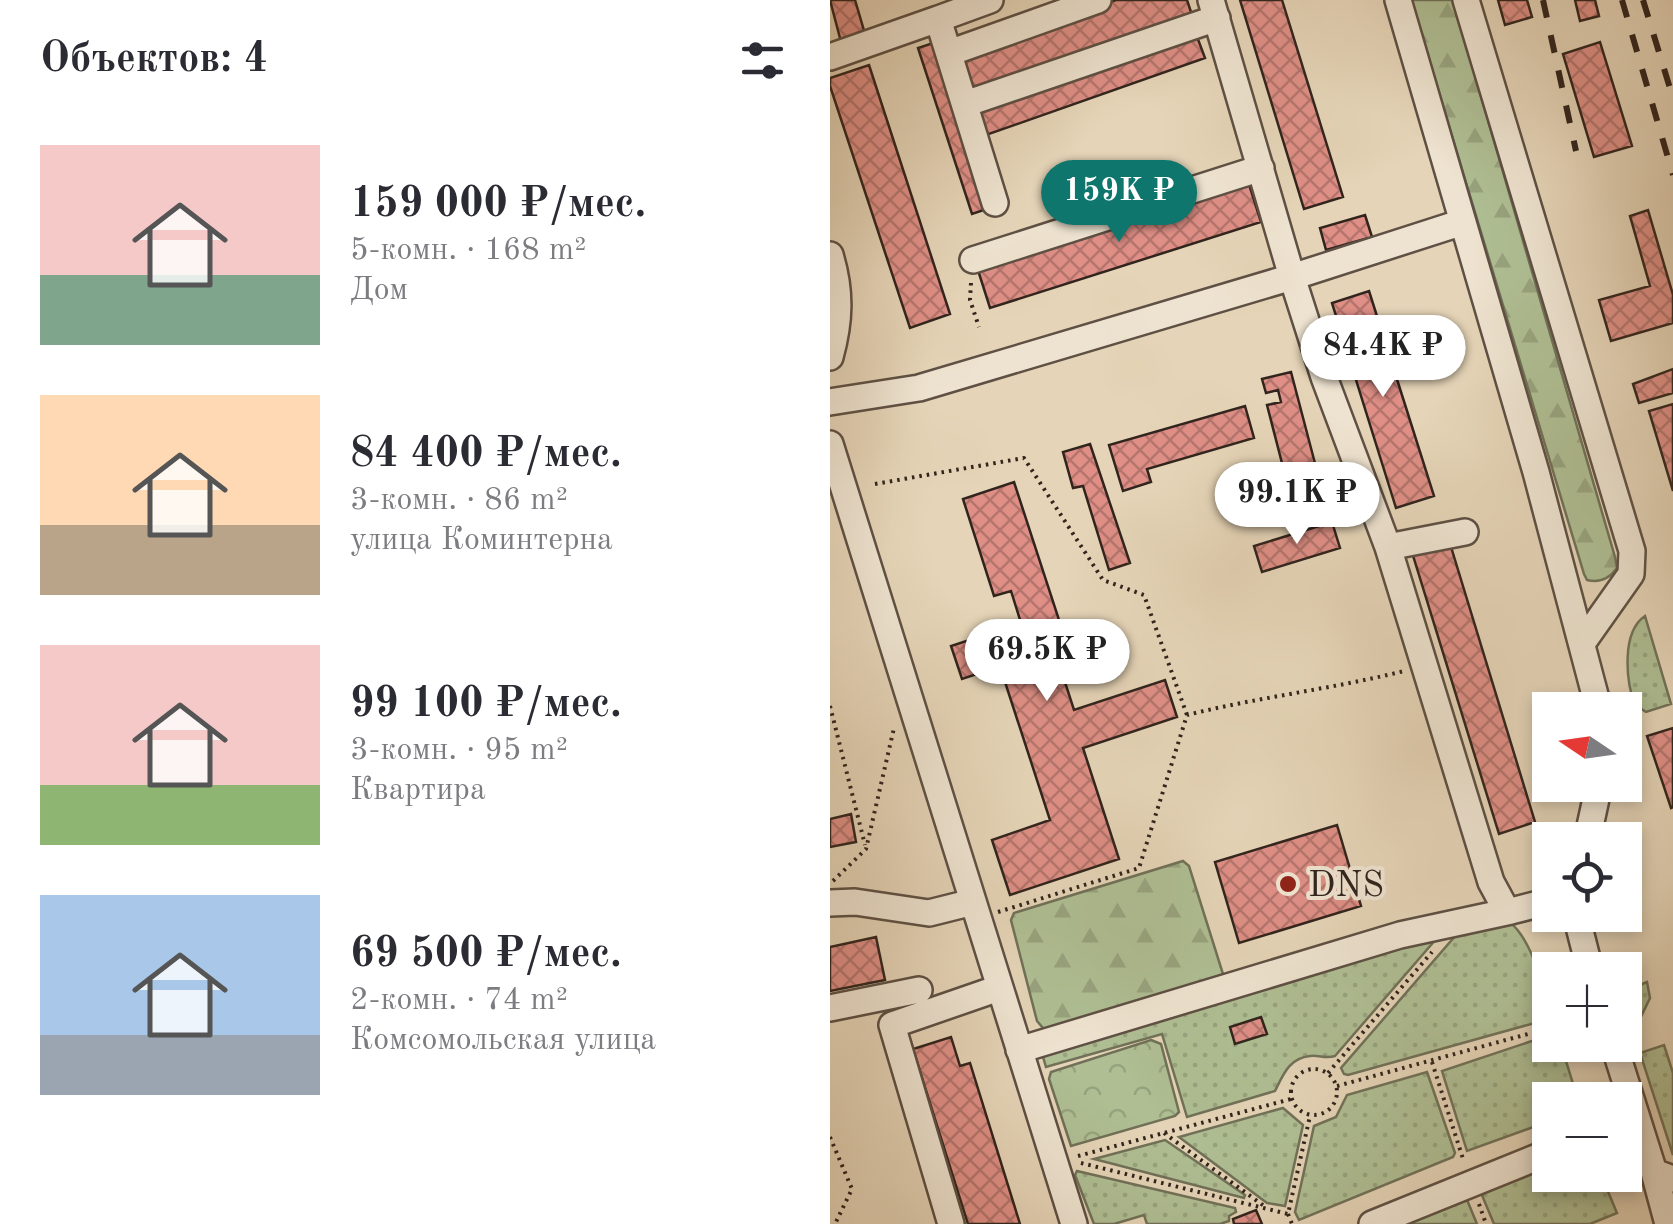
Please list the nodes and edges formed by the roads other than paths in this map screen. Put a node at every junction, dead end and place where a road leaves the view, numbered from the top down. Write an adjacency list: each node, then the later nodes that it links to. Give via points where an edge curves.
1 (990, 0): 6 (street)
2 (1098, 0): 7 (street)
3 (1398, 0): 12 (street)
4 (1466, 0): 21 (street, via 1632,551 1631,574)
5 (1214, 9): 9 (street); 10 (street)
6 (938, 19): 7 (street); 8 (street)
7 (949, 53): 9 (street)
8 (830, 56)
9 (965, 104): 11 (street)
10 (1262, 168): 14 (street); 15 (street)
11 (995, 203)
12 (1463, 222): 15 (street); 21 (street)
13 (830, 256): 16 (street, via 840,297)
14 (973, 260)
15 (1292, 278): 17 (street, via 918,388); 20 (street)
16 (830, 357)
17 (830, 402)
18 (830, 444): 25 (street)
19 (1465, 532): 20 (street)
20 (1388, 547): 26 (street, via 1491,882)
21 (1582, 642): 22 (street)
22 (1594, 692)
23 (830, 903): 25 (street, via 929,912)
24 (1532, 906): 26 (street)
25 (985, 907): 27 (street)
26 (1510, 911): 30 (street, via 1400,934)
27 (999, 988): 30 (street); 34 (street, via 892,1025)
28 (918, 990): 29 (street)
29 (830, 1008)
30 (1019, 1050): 35 (street)
31 (1642, 1140): 33 (street)
32 (1532, 1159): 36 (street)
33 (1664, 1176): 37 (street)
34 (951, 1224)
35 (1074, 1224)
36 (1372, 1224)
37 (1668, 1224)

